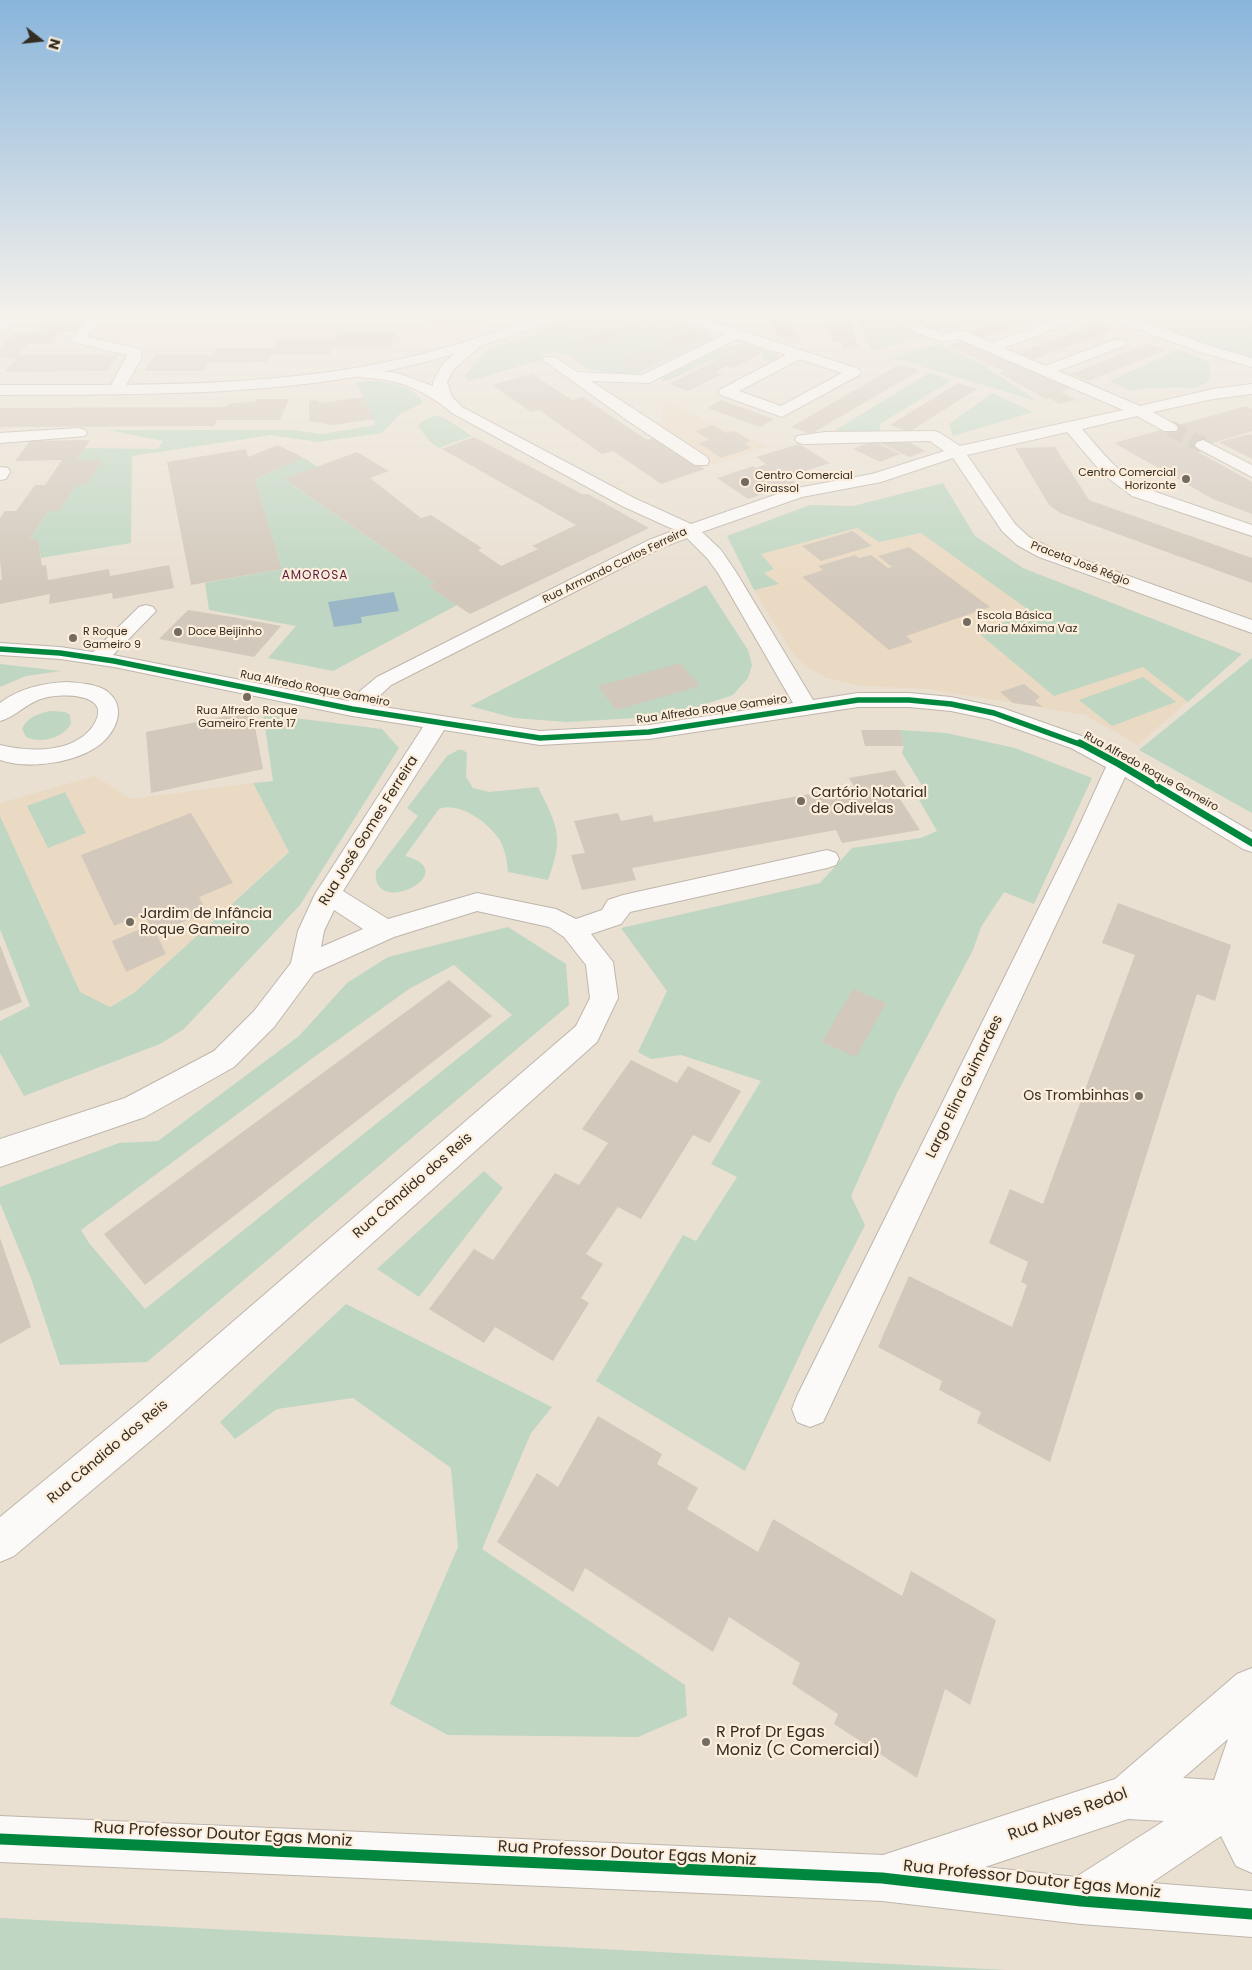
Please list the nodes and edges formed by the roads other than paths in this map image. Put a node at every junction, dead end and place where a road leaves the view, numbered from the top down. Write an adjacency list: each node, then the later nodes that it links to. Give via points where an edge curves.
1 (455, 407): 19 (street, via 628,502)
2 (618, 407): 9 (street)
3 (639, 407): 9 (street)
4 (768, 407): 5 (street, via 782,412)
5 (791, 407)
6 (1129, 407): 8 (street)
7 (1157, 407): 8 (street, Rua Armando Carlos Ferreira)
8 (1139, 411): 10 (street, Rua Armando Carlos Ferreira); 11 (street)
9 (637, 420): 17 (street)
10 (1071, 426): 16 (street, Rua Armando Carlos Ferreira); 20 (street, via 1124,485)
11 (1170, 428)
12 (79, 433): 13 (street)
13 (0, 438)
14 (802, 439): 16 (street, Praceta José Régio, via 934,436)
15 (1203, 445): 18 (street)
16 (957, 452): 19 (street, Rua Armando Carlos Ferreira, via 875,478 798,494); 22 (street, Praceta José Régio, via 1008,526 1023,541 1046,553)
17 (702, 461)
18 (1252, 472)
19 (689, 530): 26 (street, via 727,572); 27 (street, Rua Armando Carlos Ferreira, via 655,544 384,681)
20 (1252, 531)
21 (146, 611): 24 (street)
22 (1252, 627)
23 (0, 649): 24 (street, Rua Alfredo Roque Gameiro)
24 (106, 660): 25 (street); 27 (street, Rua Alfredo Roque Gameiro)
25 (85, 690): 28 (street, via 54,689 37,693 20,699); 30 (street, via 98,695 106,703 108,713 95,735 62,753 42,758 24,759)
26 (806, 708): 29 (street, Rua Alfredo Roque Gameiro, via 649,732 540,738); 31 (street, Rua Alfredo Roque Gameiro, via 858,700 951,704 994,712 1029,724)
27 (352, 709): 29 (street, Rua Alfredo Roque Gameiro)
28 (0, 714)
29 (437, 723): 34 (street, Rua José Gomes Ferreira)
30 (0, 752)
31 (1119, 764): 32 (street, Rua Alfredo Roque Gameiro); 39 (street, Largo Elina Guimarães)
32 (1252, 843)
33 (828, 859): 36 (street, via 623,904 612,917)
34 (328, 894): 35 (street); 37 (street, Rua José Gomes Ferreira, via 311,931)
35 (385, 930): 36 (street, Rua Cândido dos Reis, via 478,902 556,919); 37 (street, Rua Cândido dos Reis)
36 (573, 930): 40 (street, Rua Cândido dos Reis, via 599,962 604,998 587,1034 155,1413)
37 (304, 966): 38 (street, Rua José Gomes Ferreira, via 264,1019 224,1059 134,1108)
38 (0, 1153)
39 (810, 1410)
40 (0, 1542)
41 (1252, 1689): 43 (street, Rua Alves Redol)
42 (1252, 1723): 44 (street)
43 (1128, 1797): 44 (street); 47 (street, Rua Alves Redol)
44 (1240, 1806): 46 (street); 48 (street, via 1174,1842)
45 (0, 1839): 47 (street, Rua Professor Doutor Egas Moniz)
46 (1252, 1850)
47 (882, 1878): 48 (street, Rua Professor Doutor Egas Moniz)
48 (1081, 1901): 49 (street, Rua Professor Doutor Egas Moniz)
49 (1252, 1914)

